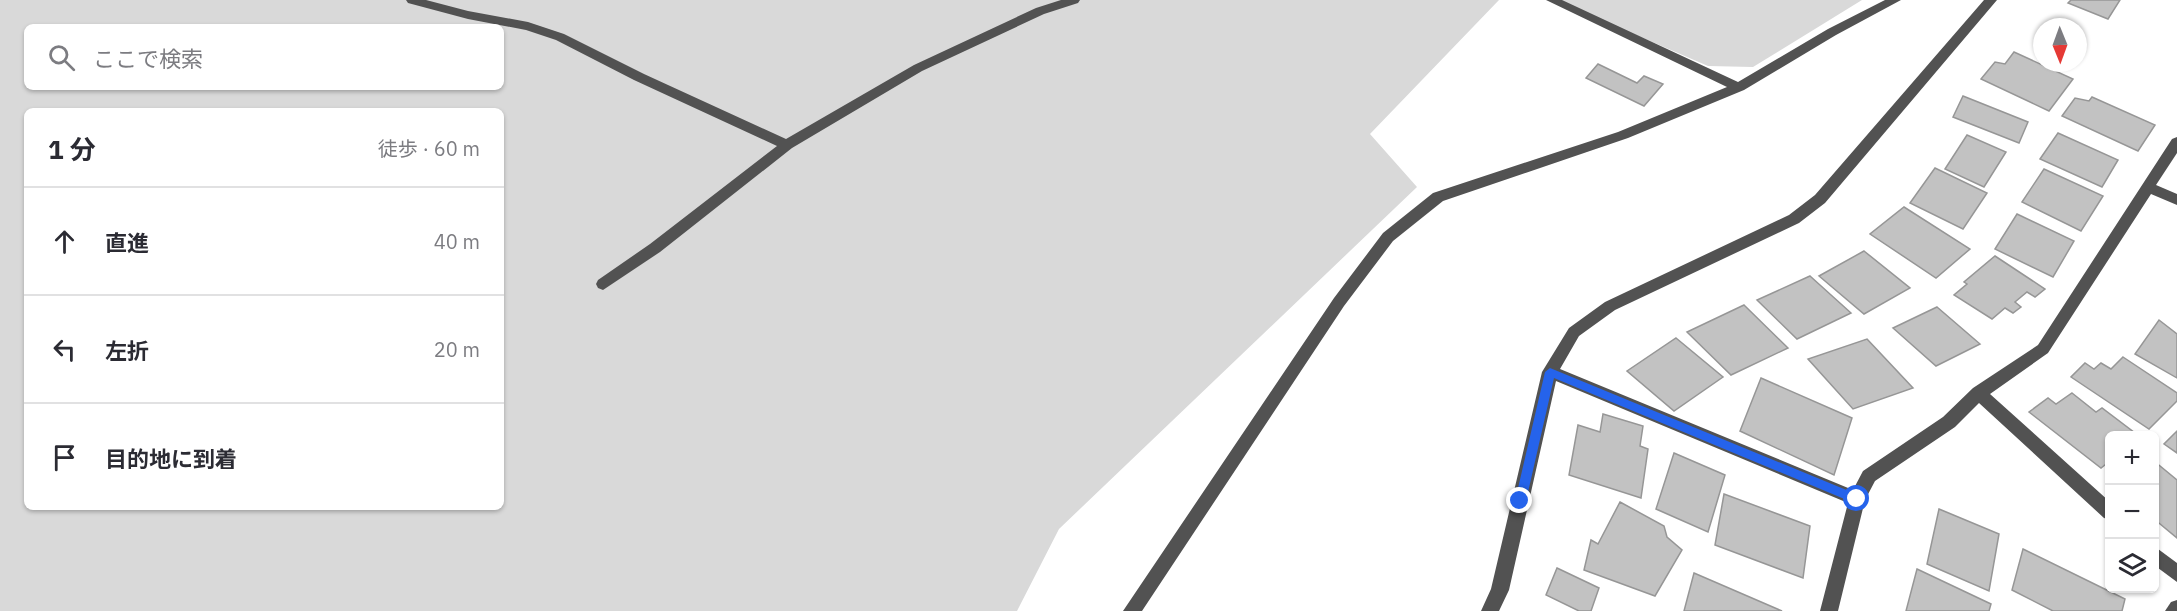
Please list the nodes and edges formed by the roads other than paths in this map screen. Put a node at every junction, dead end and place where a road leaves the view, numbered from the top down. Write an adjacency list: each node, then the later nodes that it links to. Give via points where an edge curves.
1 (412, 0): 8 (street, via 560,37)
2 (1074, 0): 8 (street, via 1040,11 918,68)
3 (1552, 0): 6 (street)
4 (1894, 0): 6 (street)
5 (1991, 0): 12 (street, via 1820,199 1794,219 1610,306 1574,332)
6 (1739, 87): 19 (street, via 1623,135 1438,197 1388,237 1339,302)
7 (2177, 142): 9 (street)
8 (786, 145): 11 (street)
9 (2148, 187): 10 (street); 13 (street, via 2043,349)
10 (2177, 200)
11 (603, 284)
12 (1550, 372): 14 (street); 20 (street, via 1500,590)
13 (1979, 393): 14 (street, via 1949,422 1869,476); 15 (street)
14 (1857, 499): 21 (street)
15 (2105, 509)
16 (2159, 558): 17 (street)
17 (2177, 574)
18 (2177, 608): 22 (street)
19 (1132, 611)
20 (1490, 611)
21 (1829, 611)
22 (2174, 611)

